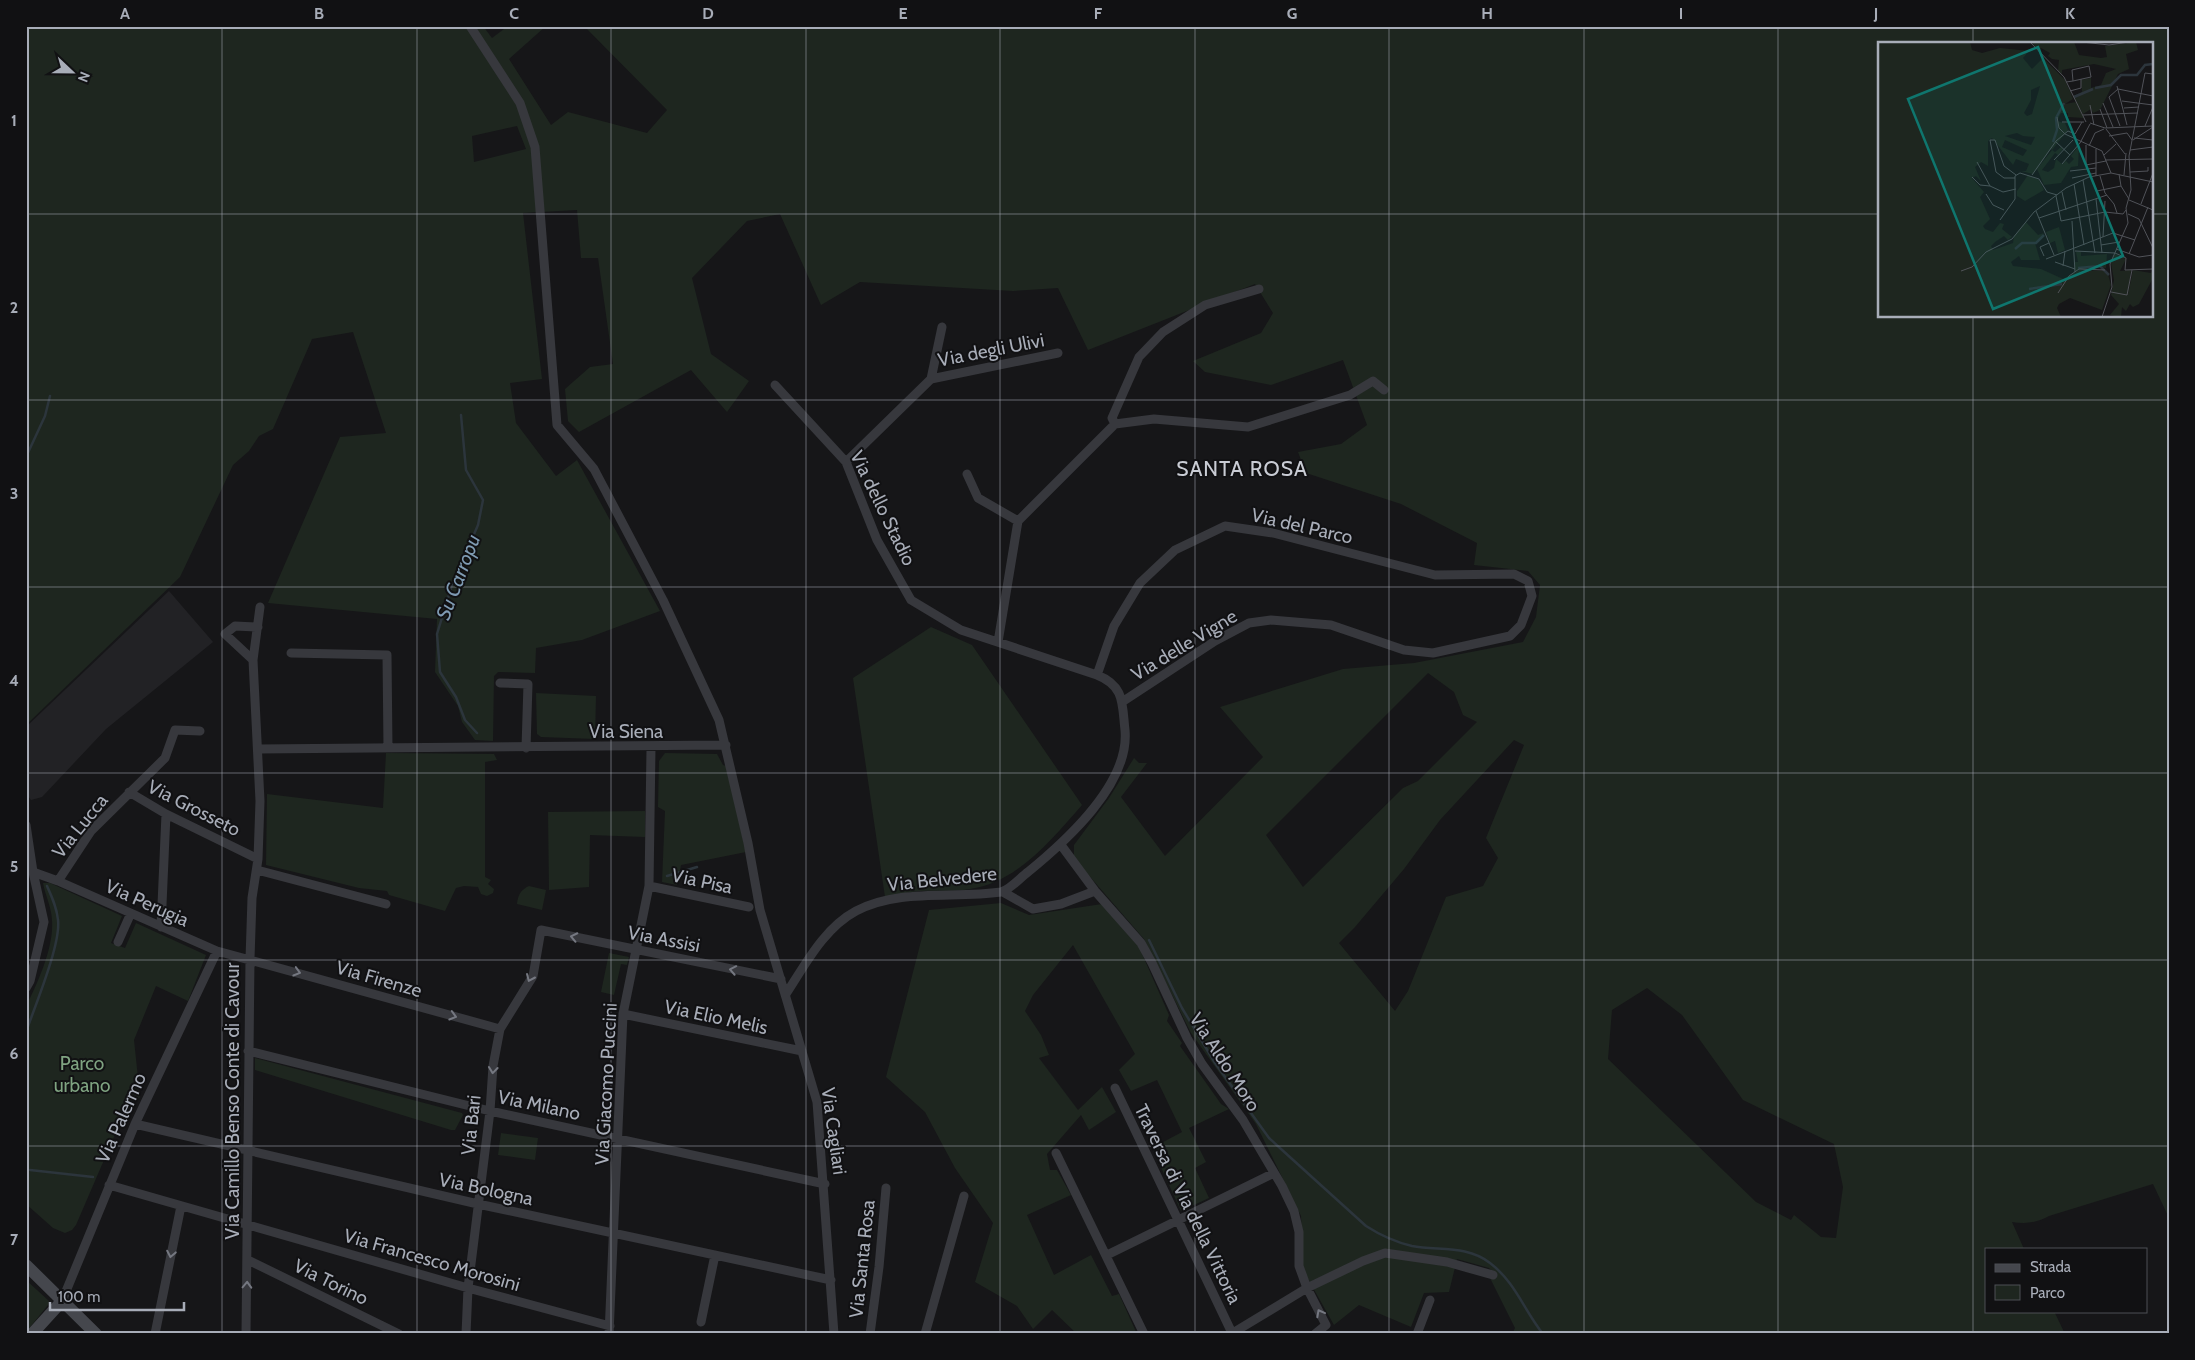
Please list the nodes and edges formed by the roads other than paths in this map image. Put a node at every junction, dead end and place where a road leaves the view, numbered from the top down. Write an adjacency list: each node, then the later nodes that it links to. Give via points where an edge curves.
1 (470, 26): 22 (street, Via Cagliari, via 520,102 536,147 557,426 594,469 663,600 719,720)
2 (1259, 289): 8 (street, via 1205,305 1163,332 1139,357 1112,418)
3 (942, 327): 5 (street, Via degli Ulivi)
4 (1058, 353): 5 (street, Via degli Ulivi)
5 (931, 378): 9 (street, Via degli Ulivi)
6 (775, 385): 9 (street, Via dello Stadio)
7 (1384, 390): 8 (street, via 1372,381 1350,395 1248,427 1154,419)
8 (1115, 424): 11 (street)
9 (846, 462): 15 (street, Via dello Stadio, via 877,540 912,600 961,630)
10 (967, 474): 11 (street, via 978,498)
11 (1018, 521): 15 (street)
12 (1514, 574): 18 (street, Via del Parco, via 1435,575 1274,533 1225,526 1175,550 1140,583 1114,626); 20 (street, Via delle Vigne, via 1528,581 1532,596 1520,625 1510,636 1433,653 1404,650 1331,625 1271,620 1249,624 1215,640)
13 (260, 607): 14 (street, Via Camillo Benso Conte di Cavour)
14 (258, 627): 17 (street, Via Camillo Benso Conte di Cavour); 17 (street, via 235,626 225,634)
15 (998, 642): 18 (street)
16 (291, 652): 23 (street, via 387,655)
17 (253, 660): 26 (street, Via Camillo Benso Conte di Cavour)
18 (1097, 675): 20 (street, via 1117,688)
19 (500, 683): 24 (street, via 528,684)
20 (1122, 702): 30 (street, Via Belvedere, via 1125,750 1121,764 1098,802)
21 (200, 731): 27 (street, Via Grosseto, via 175,730 165,758)
22 (726, 745): 25 (street, Via Siena); 47 (street, Via Cagliari, via 760,910)
23 (388, 748): 24 (street, Via Siena); 26 (street, Via Siena)
24 (526, 748): 25 (street, Via Siena)
25 (651, 748): 35 (street, Via Giacomo Puccini)
26 (258, 749): 31 (street, Via Camillo Benso Conte di Cavour)
27 (128, 792): 28 (street, Via Grosseto); 34 (street, Via Lucca, via 91,831)
28 (166, 814): 31 (street, Via Grosseto); 41 (street)
29 (26, 825): 33 (street)
30 (1061, 845): 36 (street, Via Aldo Moro); 37 (street, Via Belvedere)
31 (258, 859): 32 (street, Via Camillo Benso Conte di Cavour)
32 (257, 870): 38 (street); 46 (street, Via Camillo Benso Conte di Cavour, via 252,898)
33 (32, 872): 34 (street, Via Perugia); 48 (street, via 44,922)
34 (58, 881): 40 (street, Via Perugia)
35 (649, 886): 39 (street, Via Pisa); 44 (street, Via Giacomo Puccini)
36 (1095, 891): 37 (street, via 1062,904 1032,909); 60 (street, Via Aldo Moro, via 1141,943 1186,1038 1243,1120)
37 (1004, 892): 49 (street, Via Belvedere, via 882,901 855,912 832,928)
38 (386, 904)
39 (749, 907)
40 (131, 914): 41 (street, Via Perugia); 43 (street)
41 (160, 927): 45 (street, Via Perugia)
42 (541, 930): 44 (street, Via Assisi, one-way to 42); 51 (street, Via Bari, one-way to 51, via 533,976)
43 (118, 942)
44 (636, 950): 47 (street, Via Assisi, one-way to 44); 50 (street, Via Giacomo Puccini)
45 (217, 951): 46 (street, Via Perugia); 56 (street, Via Palermo)
46 (250, 959): 51 (street, Via Firenze, one-way to 51); 52 (street, Via Camillo Benso Conte di Cavour)
47 (781, 979): 49 (street, Via Cagliari)
48 (26, 988)
49 (786, 994): 53 (street, Via Cagliari)
50 (623, 1014): 53 (street, Via Elio Melis); 57 (street, Via Giacomo Puccini)
51 (500, 1029): 55 (street, Via Bari, one-way to 55)
52 (248, 1051): 55 (street, Via Milano); 58 (street, Via Camillo Benso Conte di Cavour)
53 (802, 1051): 61 (street, Via Cagliari, via 817,1102)
54 (1115, 1088): 67 (street, Traversa di Via della Vittoria)
55 (490, 1111): 57 (street, Via Milano); 65 (street, Via Bari)
56 (135, 1124): 58 (street, Via Bologna); 62 (street, Via Palermo)
57 (619, 1139): 61 (street, Via Milano); 69 (street, Via Giacomo Puccini)
58 (248, 1150): 65 (street, Via Bologna); 68 (street, Via Camillo Benso Conte di Cavour)
59 (1056, 1152): 71 (street)
60 (1274, 1173): 67 (street); 77 (street, Via Aldo Moro, via 1294,1211 1299,1232 1299,1266)
61 (825, 1184): 75 (street, Via Cagliari)
62 (109, 1185): 66 (street, Via Francesco Morosini); 79 (street, Via Palermo)
63 (886, 1188): 90 (street, Via Santa Rosa)
64 (964, 1196): 91 (street)
65 (478, 1204): 69 (street, Via Bologna); 76 (street, Via Bari)
66 (181, 1206): 68 (street, Via Francesco Morosini); 85 (street, one-way to 85)
67 (1179, 1220): 71 (street); 83 (street, Traversa di Via della Vittoria)
68 (247, 1224): 72 (street, Via Camillo Benso Conte di Cavour); 76 (street, Via Francesco Morosini)
69 (615, 1233): 70 (street, Via Bologna); 81 (street, Via Giacomo Puccini)
70 (715, 1255): 75 (street, Via Bologna); 80 (street)
71 (1106, 1255): 92 (street)
72 (248, 1260): 86 (street, Via Camillo Benso Conte di Cavour, one-way to 72); 87 (street, Via Torino)
73 (26, 1265): 79 (street)
74 (1493, 1275): 77 (street, via 1448,1262 1385,1253)
75 (831, 1280): 89 (street, Via Cagliari)
76 (468, 1288): 81 (street, Via Francesco Morosini); 88 (street, Via Bari)
77 (1307, 1288): 83 (street); 93 (street, Via Aldo Moro, one-way to 77, via 1326,1325)
78 (1430, 1300): 94 (street)
79 (62, 1301): 82 (street); 84 (street)
80 (700, 1322)
81 (610, 1330)
82 (89, 1331)
83 (1232, 1333)
84 (32, 1334)
85 (155, 1334)
86 (246, 1334)
87 (400, 1334)
88 (466, 1334)
89 (834, 1334)
90 (870, 1334)
91 (925, 1334)
92 (1144, 1334)
93 (1315, 1334)
94 (1417, 1334)

